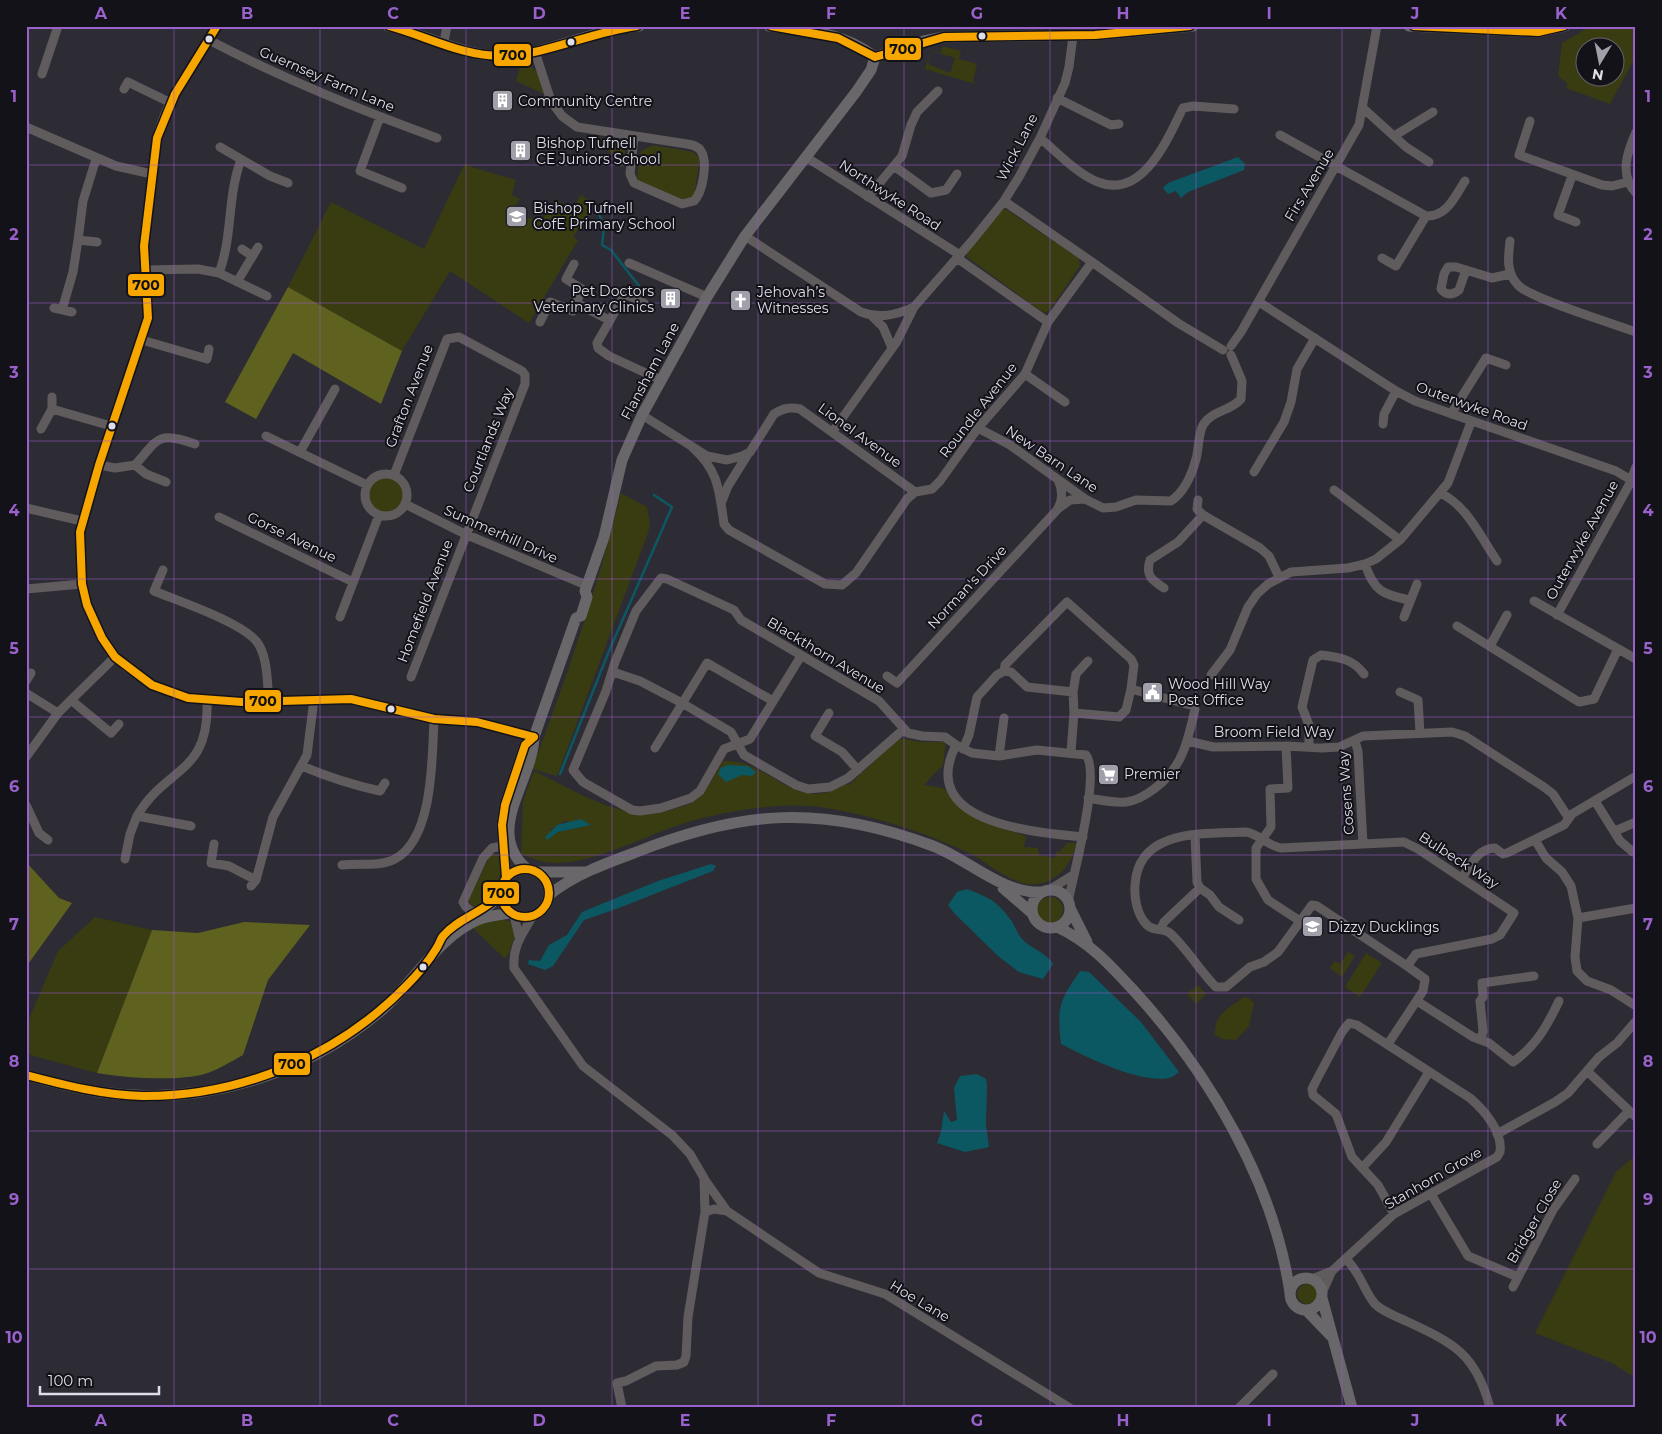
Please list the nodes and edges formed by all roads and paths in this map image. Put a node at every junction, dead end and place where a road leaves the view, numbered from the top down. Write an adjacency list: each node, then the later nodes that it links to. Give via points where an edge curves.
1 (46, 26): 12 (street)
2 (217, 26): 16 (street)
3 (388, 26): 17 (main road)
4 (447, 26): 17 (street)
5 (639, 26): 18 (main road, via 606,31)
6 (769, 26): 13 (main road)
7 (1193, 26): 11 (main road)
8 (1378, 26): 26 (street, Firs Avenue)
9 (1410, 26): 10 (main road, via 1538,32)
10 (1565, 26)
11 (1172, 27): 15 (main road)
12 (57, 28): 20 (street)
13 (790, 28): 19 (main road, via 835,35 856,43)
14 (1060, 32): 15 (main road); 19 (main road, via 944,37)
15 (1073, 36): 23 (street, Wick Lane, via 1069,67)
16 (209, 40): 24 (street); 28 (street, Guernsey Farm Lane, via 251,63)
17 (444, 42): 18 (main road, via 491,56)
18 (535, 52): 35 (street, via 551,101 567,120 586,130)
19 (874, 57): 39 (main road, Flansham Lane, via 871,70)
20 (42, 74)
21 (124, 88): 24 (street, via 128,82)
22 (938, 91): 43 (street, via 913,119 905,150)
23 (1057, 98): 30 (street, via 1111,125); 37 (street, Wick Lane)
24 (169, 102): 45 (street, via 162,120)
25 (1234, 109): 37 (street, via 1182,108 1160,154 1136,178 1118,185 1108,185 1087,176)
26 (1364, 109): 34 (street); 44 (street, Firs Avenue, via 1360,125)
27 (1433, 112): 34 (street)
28 (380, 117): 36 (street, Guernsey Farm Lane); 51 (street, via 360,171)
29 (1530, 121): 47 (street, via 1519,155)
30 (1119, 124)
31 (26, 127): 40 (street)
32 (1636, 132): 49 (street, via 1626,159)
33 (1280, 135): 44 (street)
34 (1394, 136): 42 (street)
35 (634, 137): 35 (street, via 698,148 704,161 699,194 694,201 682,204 634,183 630,174)
36 (437, 138)
37 (1040, 138): 54 (street, Wick Lane)
38 (220, 147): 41 (street)
39 (806, 157): 53 (street, Northwyke Road); 57 (main road, Flansham Lane)
40 (96, 159): 45 (street, via 131,171); 58 (street, via 82,201)
41 (241, 160): 50 (street); 71 (street, via 233,185 227,242)
42 (1429, 162)
43 (894, 166): 46 (street, via 931,193 946,190); 53 (street)
44 (1337, 166): 55 (street); 76 (street, Firs Avenue)
45 (152, 174): 69 (street, via 144,246)
46 (957, 174)
47 (1572, 176): 49 (street, via 1602,185); 56 (street, via 1558,214)
48 (1465, 181): 55 (street, via 1443,212)
49 (1628, 182): 52 (street)
50 (288, 183)
51 (402, 188)
52 (1636, 193)
53 (868, 197): 64 (street, Northwyke Road)
54 (1004, 200): 64 (street, Wick Lane); 66 (street)
55 (1426, 216): 65 (street, via 1396,266)
56 (1576, 222)
57 (745, 236): 75 (main road, Flansham Lane); 81 (street)
58 (78, 240): 60 (street); 80 (street, via 73,272 58,309)
59 (1510, 241): 72 (street)
60 (97, 242)
61 (258, 248): 63 (street)
62 (242, 249): 63 (street)
63 (252, 256): 73 (street)
64 (959, 257): 79 (street, Wick Lane); 84 (street, Northwyke Road)
65 (1382, 258)
66 (1092, 262): 84 (street, Roundle Avenue); 89 (street, via 1178,323)
67 (629, 263): 75 (street)
68 (574, 264): 77 (street, via 566,279 582,289)
69 (145, 270): 71 (street, via 198,269); 87 (street, via 149,311)
70 (1466, 270): 72 (street, via 1492,278)
71 (219, 273): 73 (street)
72 (1510, 274): 85 (street, via 1525,291)
73 (237, 282): 74 (street)
74 (267, 296)
75 (707, 297): 93 (main road, Flansham Lane)
76 (1259, 302): 86 (street, Outerwyke Road); 89 (street, Firs Avenue)
77 (576, 303): 82 (street); 83 (street, via 573,311 550,302)
78 (644, 303): 82 (street, via 625,294)
79 (914, 307): 81 (street, via 893,315); 88 (street, Wick Lane)
80 (72, 312)
81 (872, 316): 88 (street, via 883,327)
82 (609, 320): 93 (street, via 597,343 598,348)
83 (540, 322)
84 (1048, 322): 92 (street, Roundle Avenue)
85 (1636, 332)
86 (1316, 338): 96 (street, Outerwyke Road); 116 (street, via 1297,369 1284,422)
87 (142, 340): 90 (street, via 207,358); 104 (street)
88 (892, 348): 107 (street, Wick Lane)
89 (1227, 348): 125 (street, New Barn Lane, via 1225,355 1231,356 1242,381 1241,399 1204,423 1190,476 1176,498 1165,502 1132,500 1109,508)
90 (210, 349)
91 (1506, 365): 100 (street, via 1486,358)
92 (1025, 374): 98 (street); 105 (street, Roundle Avenue)
93 (661, 380): 101 (main road, Flansham Lane)
94 (525, 384): 117 (street, Grafton Avenue, via 522,371 459,337 451,337 444,343); 135 (street, Courtlands Way)
95 (335, 389): 111 (street)
96 (1396, 391): 100 (street, Outerwyke Road); 103 (street, via 1384,414)
97 (52, 397): 99 (street)
98 (1065, 402)
99 (52, 409): 104 (street); 106 (street)
100 (1451, 414): 102 (street, Outerwyke Road)
101 (642, 415): 110 (street); 144 (main road, Flansham Lane, via 622,460 604,537)
102 (1471, 422): 119 (street, Outerwyke Road, via 1616,471); 124 (street, via 1458,460)
103 (1383, 424)
104 (111, 426): 113 (street)
105 (978, 428): 118 (street, New Barn Lane, via 1010,445); 123 (street, Roundle Avenue, via 940,482 932,489)
106 (41, 429)
107 (832, 431): 112 (street, Lionel Avenue, via 800,409 786,408 774,414); 123 (street, Lionel Avenue)
108 (266, 436): 111 (street)
109 (195, 444): 114 (street, via 176,438 155,440)
110 (692, 447): 112 (street, via 707,456 727,460); 127 (street, via 716,477)
111 (300, 452): 121 (street)
112 (750, 452): 127 (street, via 728,486)
113 (99, 464): 114 (street, via 115,468); 134 (street)
114 (135, 465): 120 (street, via 146,474)
115 (1636, 468): 119 (street, Outerwyke Avenue)
116 (1254, 472)
117 (394, 475): 121 (street, via 381,474); 129 (street, via 404,484)
118 (1058, 480): 125 (street, New Barn Lane); 130 (street, via 1062,498)
119 (1633, 481): 150 (street, Outerwyke Avenue)
120 (166, 482)
121 (367, 485): 131 (street, via 367,503)
122 (1334, 490): 136 (street)
123 (915, 492): 127 (street, via 882,533 856,573 849,581 833,586 729,530 724,524)
124 (1440, 494): 136 (street); 137 (street, via 1461,507)
125 (1085, 499): 130 (street, Norman's Drive, via 1070,500)
126 (1198, 500): 132 (street, via 1197,509)
127 (722, 503)
128 (27, 504): 134 (street)
129 (405, 504): 131 (street, via 395,514); 135 (street, Summerhill Drive)
130 (1057, 510): 164 (street, Norman's Drive, via 897,683)
131 (379, 515): 141 (street)
132 (1203, 515): 140 (street, via 1260,548); 145 (street, via 1178,542 1150,560 1149,577)
133 (220, 517): 141 (street, Gorse Avenue)
134 (82, 521): 142 (street, via 79,550)
135 (465, 534): 144 (street, Summerhill Drive); 165 (street, Homefield Avenue)
136 (1400, 540): 138 (street)
137 (1497, 561)
138 (1365, 564): 140 (street, via 1291,572); 147 (street, via 1371,582 1378,590)
139 (163, 570): 173 (street, via 154,591 244,628 256,640 264,655)
140 (1279, 577): 163 (street, via 1256,594 1230,650)
141 (353, 582): 152 (street)
142 (82, 584): 146 (street); 157 (street, via 94,621)
143 (1417, 584): 147 (street)
144 (585, 588): 184 (main road, Flansham Lane, via 587,597 581,616 576,618)
145 (1164, 588)
146 (26, 589)
147 (1409, 600): 151 (street)
148 (1534, 601): 150 (street)
149 (1507, 614): 154 (street)
150 (1557, 615): 155 (street)
151 (1404, 616)
152 (340, 617)
153 (1457, 626): 154 (street)
154 (1490, 646): 155 (street, via 1573,699 1584,702 1597,695)
155 (1617, 651): 158 (street)
156 (801, 656): 161 (street, Blackthorn Avenue, via 741,620 734,610 661,578 636,611); 174 (street); 182 (street, Blackthorn Avenue, via 879,702)
157 (115, 658): 171 (street); 172 (street, via 152,685 188,698)
158 (1636, 659)
159 (1088, 661): 167 (street, via 1076,674)
160 (1004, 671): 166 (street, via 1005,665 1068,602 1131,659 1134,665); 167 (street, via 1011,672 1027,687); 190 (street, via 977,697 970,735)
161 (613, 672): 175 (street, via 640,681); 187 (street, Blackthorn Avenue, via 573,770 583,782 632,810 661,808 691,798 700,791 724,749)
162 (1364, 674): 189 (street, via 1357,664 1347,661 1321,656 1313,660 1302,707 1309,725)
163 (1211, 675)
164 (887, 676)
165 (410, 677)
166 (1131, 689): 178 (street, via 1126,710 1119,717); 185 (street, via 1194,706)
167 (1073, 692): 178 (street)
168 (1400, 692): 183 (street, via 1418,700)
169 (26, 693): 176 (street)
170 (314, 699): 173 (street); 180 (street, via 351,698); 195 (street, via 310,741)
171 (71, 700): 176 (street); 181 (street, via 111,733)
172 (208, 700): 173 (street); 202 (street, via 206,730 197,754 150,795)
173 (269, 701)
174 (773, 702): 175 (street, via 707,663); 187 (street, via 750,739)
175 (682, 703): 187 (street, via 731,732); 191 (street)
176 (58, 713): 194 (street)
177 (829, 713): 196 (street, via 815,736 842,752)
178 (1074, 713): 192 (street)
179 (1004, 718): 193 (street)
180 (434, 719): 184 (street, via 477,722); 217 (street, via 429,800 410,843 402,854 382,863)
181 (119, 724)
182 (903, 730): 190 (street, via 922,736 945,737); 196 (street)
183 (1420, 733): 186 (street, Broom Field Way, via 1363,736); 203 (street, Broom Field Way, via 1452,732 1465,736 1553,794)
184 (534, 738): 214 (main road, Flansham Lane, via 525,745 505,805); 218 (main road, Flansham Lane, via 534,750 513,804 510,826 510,848 517,860)
185 (1188, 741): 188 (street, Broom Field Way, via 1213,747); 199 (street, via 1170,776 1145,796 1126,802)
186 (1355, 741): 189 (street, Broom Field Way, via 1339,747); 213 (street, Cosens Way)
187 (737, 744): 196 (street, via 744,755 808,789 830,787)
188 (1286, 746): 189 (street, Broom Field Way); 209 (street, via 1288,788 1270,789 1271,827)
189 (1309, 746)
190 (959, 747): 193 (street); 208 (street, via 951,756 950,782 956,798 970,811 1022,830)
191 (655, 748)
192 (1071, 752): 193 (street, via 1037,750); 199 (street, via 1086,755 1091,762)
193 (999, 756)
194 (26, 757)
195 (302, 766): 198 (street, via 352,786 380,791); 212 (street, via 273,817 253,883 229,866 211,863)
196 (858, 770)
197 (1636, 776): 200 (street)
198 (385, 783)
199 (1088, 798): 208 (street)
200 (1595, 801): 203 (street); 206 (street)
201 (26, 805): 210 (street, via 37,837)
202 (137, 816): 205 (street); 216 (street)
203 (1568, 817): 211 (street, via 1564,825)
204 (1636, 822): 206 (street)
205 (191, 826)
206 (1615, 831): 215 (street, via 1620,841)
207 (1195, 835): 209 (street, Bulbeck Way, via 1246,832); 224 (street); 238 (street, Bulbeck Way, via 1160,843 1140,864 1134,892 1140,913 1148,926)
208 (1083, 837): 220 (street)
209 (1262, 839): 213 (street, Bulbeck Way, via 1273,847 1281,848); 236 (street, via 1254,856 1258,885 1268,900)
210 (48, 840)
211 (1535, 840): 222 (street, via 1507,853 1495,848 1485,850 1474,859); 234 (street, via 1546,858 1567,879)
212 (214, 844)
213 (1363, 844): 222 (street, Bulbeck Way, via 1409,844)
214 (502, 846): 221 (main road, Flansham Lane); 230 (street, via 492,848 483,858 463,902)
215 (1633, 852)
216 (125, 859)
217 (342, 865)
218 (532, 871): 219 (main road); 221 (main road, via 515,871); 227 (main road, via 546,882)
219 (585, 872): 223 (main road, via 689,832 743,820 788,818 851,821 887,830 957,857); 227 (main road)
220 (1073, 875): 225 (street); 228 (street)
221 (506, 878): 226 (main road)
222 (1462, 878): 242 (street, Bulbeck Way, via 1514,913 1506,926 1492,938 1416,954)
223 (996, 881): 225 (main road, via 1029,892); 231 (main road)
224 (1200, 888): 235 (street, via 1219,907); 238 (street, via 1164,922)
225 (1046, 891): 228 (main road, via 1061,893); 231 (main road, via 1034,900)
226 (500, 893): 230 (main road, via 489,907); 232 (main road, via 501,900)
227 (549, 895): 233 (main road, via 544,908)
228 (1069, 905): 237 (main road, via 1066,920); 240 (main road)
229 (1636, 908): 234 (street)
230 (474, 913): 241 (main road, via 446,933)
231 (1032, 913): 237 (main road, via 1038,924)
232 (512, 914): 233 (main road); 239 (street, Hoe Lane); 241 (main road, via 480,919 454,934)
233 (532, 917): 239 (street, Hoe Lane)
234 (1578, 918): 246 (street, via 1577,971 1587,981 1611,990)
235 (1239, 920)
236 (1300, 921): 238 (street, Bulbeck Way, via 1278,952 1220,988 1211,982 1170,932); 242 (street, via 1309,908 1317,906)
237 (1057, 927): 240 (main road)
238 (1162, 929)
239 (519, 937): 257 (street, Hoe Lane, via 514,968 575,1056 600,1080 672,1134 690,1154)
240 (1087, 942): 263 (main road, via 1168,1028 1201,1075 1237,1137)
241 (437, 949): 252 (main road, via 399,994 361,1027 337,1043 263,1078 207,1091 141,1095 101,1092)
242 (1407, 966): 244 (street, via 1425,979 1426,984)
243 (1534, 976): 248 (street, via 1482,983)
244 (1417, 1001): 248 (street); 249 (street)
245 (1559, 1001): 248 (street, via 1528,1052 1513,1062)
246 (1636, 1006)
247 (1635, 1023): 250 (street)
248 (1481, 1039)
249 (1388, 1044): 251 (street); 256 (street, via 1350,1023 1312,1089 1313,1095 1336,1114 1352,1157)
250 (1587, 1071): 253 (street); 254 (street, via 1555,1102)
251 (1429, 1072): 254 (street, via 1470,1098); 256 (street, via 1386,1142)
252 (26, 1075)
253 (1632, 1114): 255 (street)
254 (1497, 1134): 259 (street, Stanhorn Grove, via 1501,1146 1497,1157)
255 (1597, 1144)
256 (1362, 1168): 262 (street, via 1378,1185)
257 (704, 1178): 260 (street, Hoe Lane); 261 (street, Hoe Lane)
258 (1575, 1179): 266 (street, Bridger Close, via 1553,1210)
259 (1431, 1194): 262 (street, Stanhorn Grove); 266 (street, Bridger Close, via 1468,1256)
260 (727, 1211): 261 (street, via 714,1209); 275 (street, Hoe Lane, via 819,1273 884,1294)
261 (705, 1212): 274 (street, Hoe Lane, via 684,1362 656,1366 617,1382)
262 (1394, 1214): 264 (street, Stanhorn Grove)
263 (1285, 1258): 267 (main road); 269 (main road)
264 (1346, 1259): 265 (street, Stanhorn Grove); 278 (street, via 1376,1304 1462,1352 1477,1370)
265 (1332, 1271): 267 (street, Stanhorn Grove); 270 (street, Stanhorn Grove)
266 (1518, 1277): 268 (street, Bridger Close)
267 (1308, 1279): 269 (main road, via 1294,1283); 270 (main road, via 1319,1284)
268 (1513, 1287)
269 (1290, 1293): 271 (main road, via 1293,1303)
270 (1322, 1295): 271 (main road, via 1316,1307); 272 (main road)
271 (1306, 1310): 272 (main road)
272 (1332, 1337): 277 (main road)
273 (1273, 1374): 276 (street)
274 (622, 1408)
275 (1070, 1408)
276 (1239, 1408)
277 (1352, 1408)
278 (1490, 1408)

